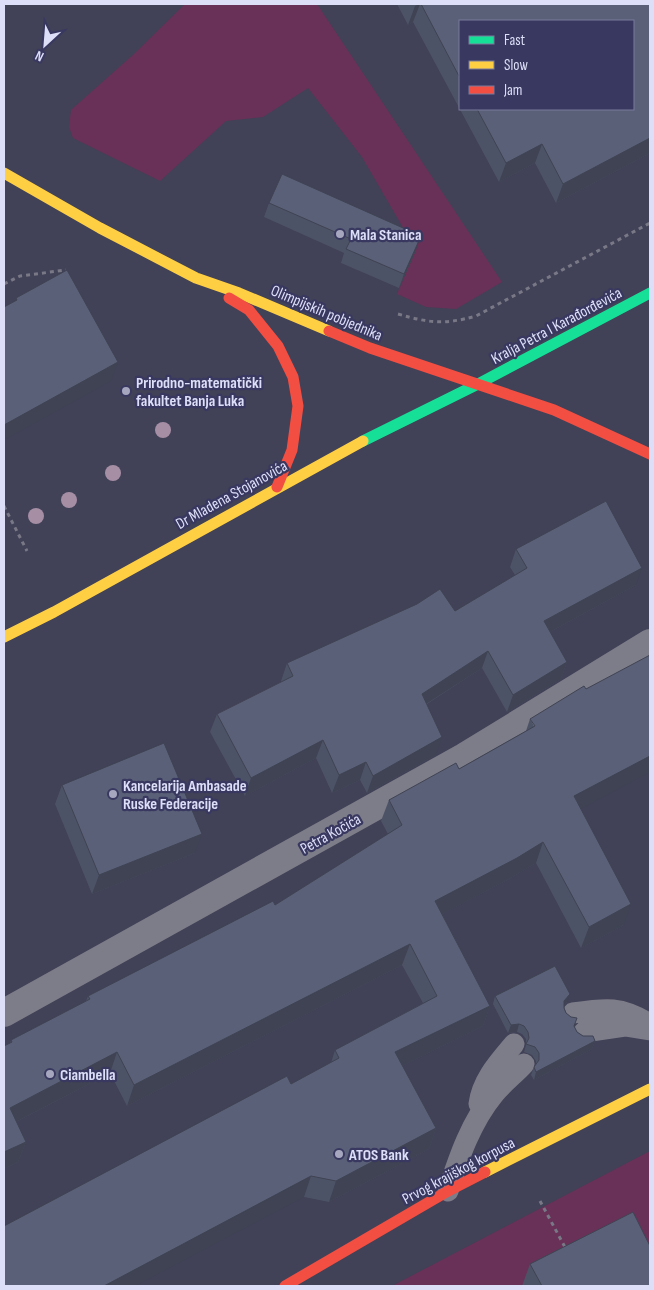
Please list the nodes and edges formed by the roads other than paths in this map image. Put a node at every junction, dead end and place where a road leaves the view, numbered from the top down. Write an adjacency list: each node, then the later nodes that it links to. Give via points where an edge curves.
1 (4, 173): 2 (main road, Olimpijskih pobjednika)
2 (196, 278): 4 (main road, Olimpijskih pobjednika, via 370,348); 6 (main road, via 249,310 278,346 293,377 298,406 292,450)
3 (650, 293): 4 (main road, Kralja Petra I Karađorđevića)
4 (476, 385): 5 (main road, Olimpijskih pobjednika, via 554,410); 6 (main road, Dr Mladena Stojanovića)
5 (650, 454)
6 (277, 487): 7 (main road, Dr Mladena Stojanovića)
7 (4, 638)
8 (650, 643): 9 (street, Petra Kočića, via 464,757)
9 (6, 1007)
10 (573, 1013): 11 (lane, via 619,1009)
11 (650, 1024)
12 (650, 1030): 13 (lane, via 625,1026)
13 (584, 1032)
14 (514, 1044): 17 (lane, via 493,1069 480,1096)
15 (524, 1064): 17 (lane, via 494,1094)
16 (650, 1089): 18 (main road, Prvog krajiškog korpusa)
17 (477, 1119): 18 (lane, via 462,1148)
18 (448, 1191): 19 (main road, Prvog krajiškog korpusa)
19 (285, 1286)

